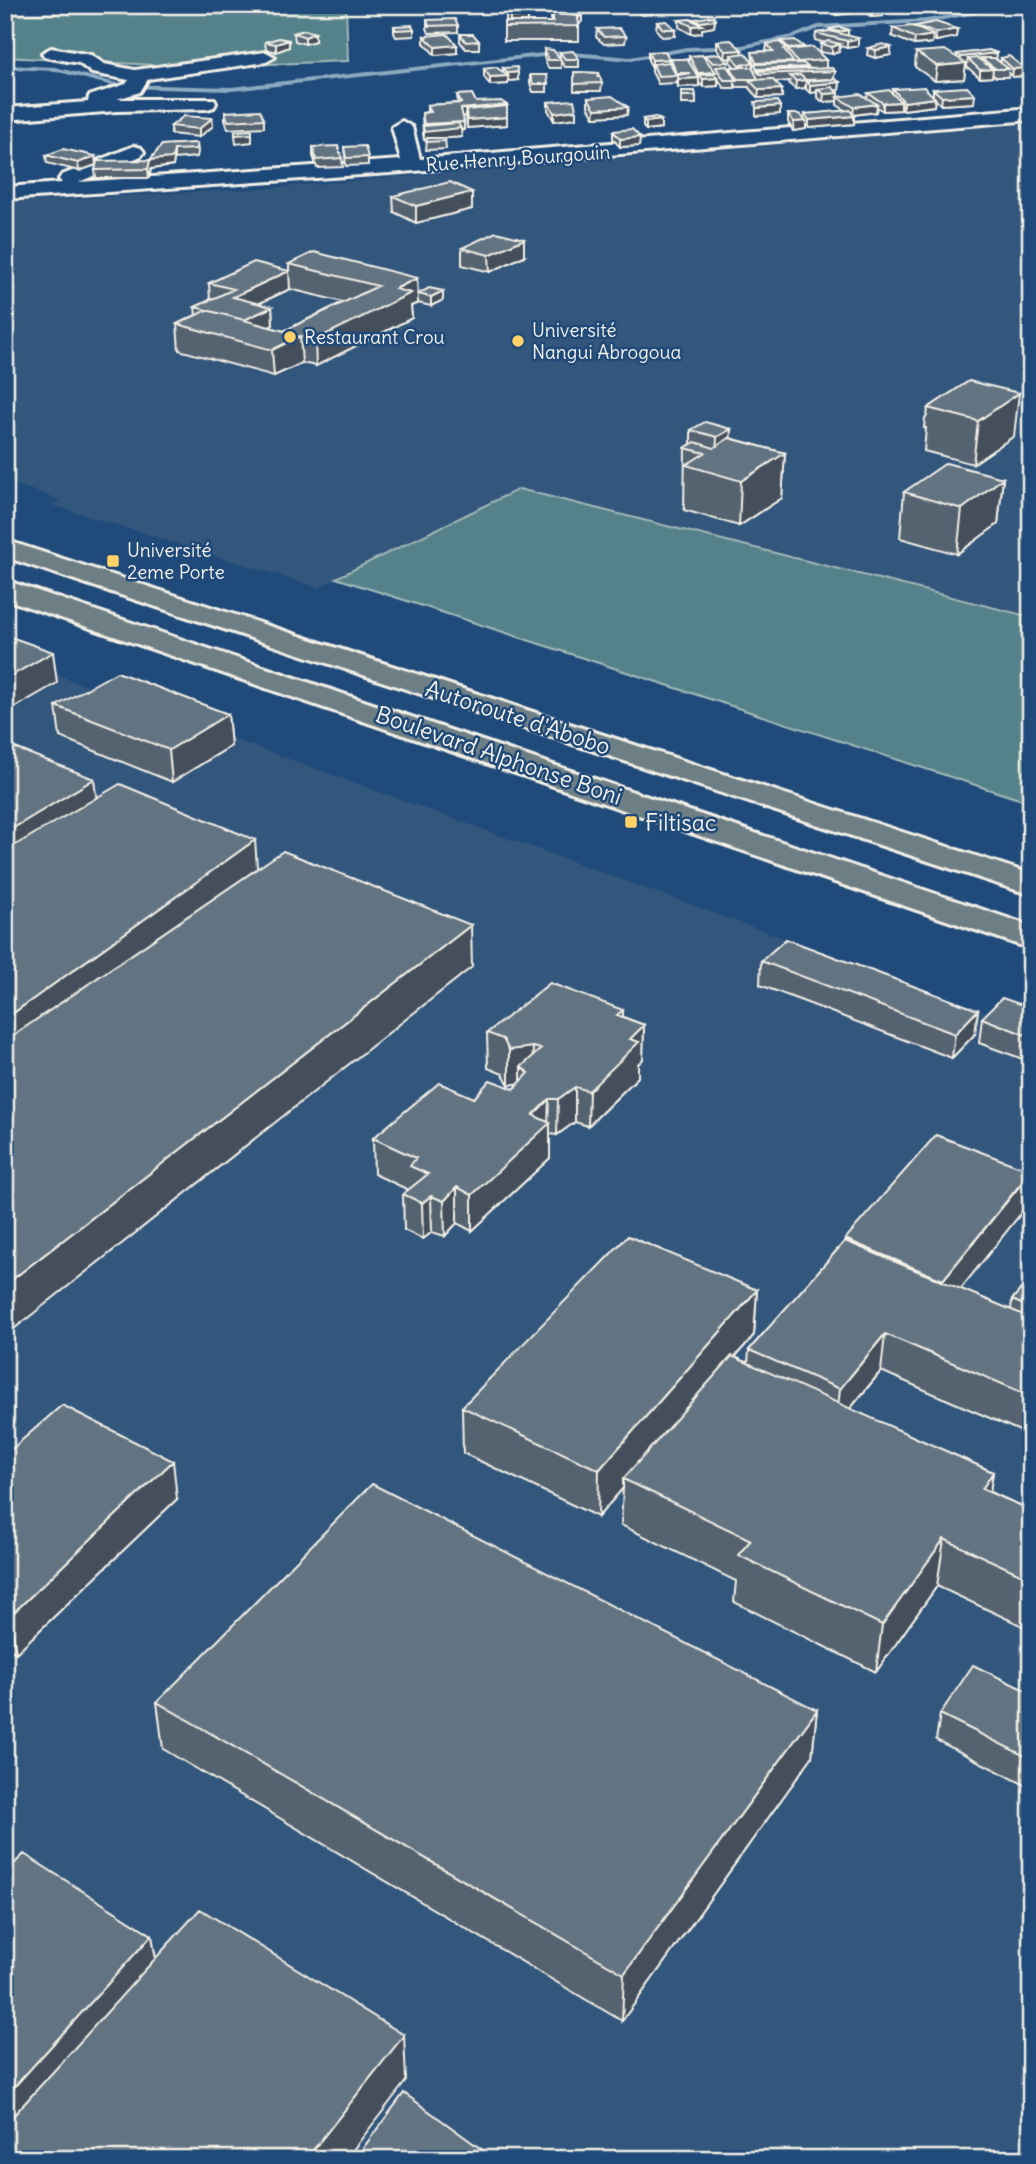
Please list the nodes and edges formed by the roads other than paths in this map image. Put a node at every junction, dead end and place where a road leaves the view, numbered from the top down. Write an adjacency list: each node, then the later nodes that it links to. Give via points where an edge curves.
1 (51, 53): 3 (street, via 85,59 98,69)
2 (266, 58): 3 (street)
3 (136, 81): 5 (street)
4 (206, 103): 5 (street)
5 (71, 108): 6 (street)
6 (5, 114)
7 (1031, 114): 10 (street, Rue Henry Bourgouin)
8 (402, 127): 10 (street)
9 (134, 152): 11 (street, via 69,178)
10 (412, 166): 11 (street, Rue Henry Bourgouin)
11 (54, 190): 12 (street, Rue Henry Bourgouin)
12 (5, 193)
13 (5, 548): 15 (main road, Autoroute d'Abobo)
14 (5, 589): 16 (main road, Boulevard Alphonse Boni)
15 (1031, 886)
16 (1031, 938)

